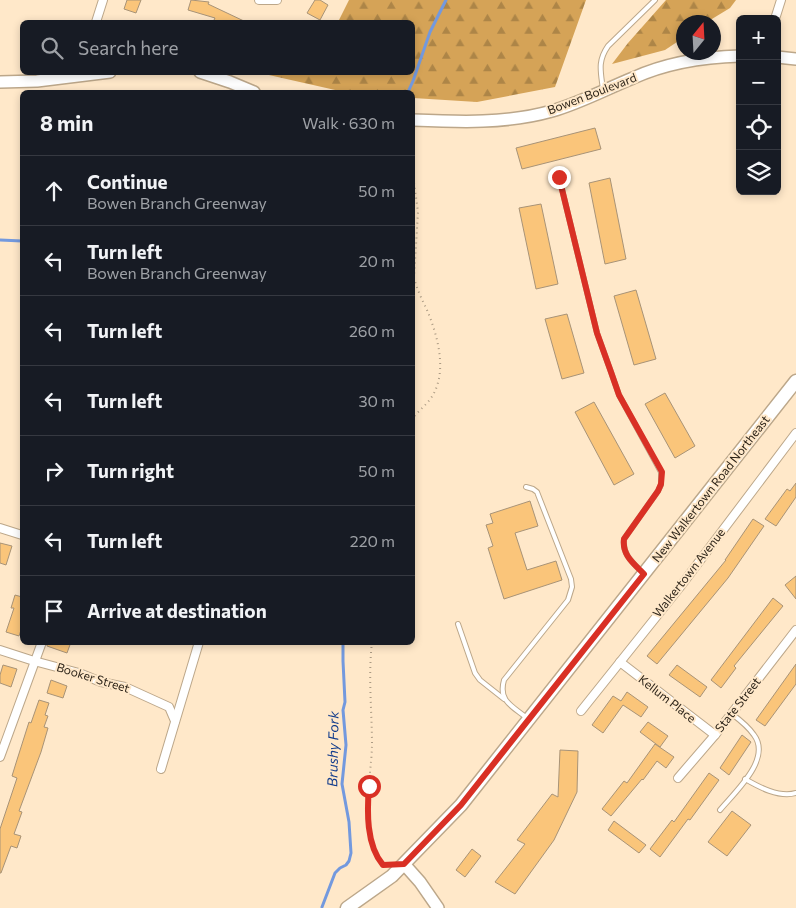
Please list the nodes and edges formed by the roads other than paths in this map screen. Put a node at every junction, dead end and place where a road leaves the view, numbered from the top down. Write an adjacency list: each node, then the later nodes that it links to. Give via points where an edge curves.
1 (103, 0): 7 (street)
2 (259, 0): 3 (street)
3 (277, 0)
4 (655, 0): 15 (lane, via 608,46 600,62)
5 (781, 0): 6 (street)
6 (776, 15)
7 (97, 20)
8 (736, 56): 15 (street, Bowen Boulevard, via 673,64)
9 (781, 57): 10 (street)
10 (796, 59)
11 (74, 75): 13 (street)
12 (209, 75): 14 (street)
13 (0, 82)
14 (249, 90)
15 (603, 91): 16 (street, Bowen Boulevard, via 553,110 515,119 482,122)
16 (415, 120)
17 (559, 177): 23 (lane, via 597,333 619,395 662,472 658,491 624,539 625,554)
18 (794, 387): 23 (main road, New Walkertown Road Northeast)
19 (796, 433): 30 (street, Walkertown Avenue)
20 (526, 487): 31 (lane, via 536,492 572,587 568,600 504,680 501,690)
21 (0, 528): 22 (street)
22 (20, 534)
23 (644, 574): 34 (main road, New Walkertown Road Northeast)
24 (458, 624): 31 (lane, via 475,673)
25 (796, 630): 33 (street, State Street)
26 (41, 645): 29 (street)
27 (199, 645): 35 (street)
28 (0, 650): 29 (street, Booker Street)
29 (34, 661): 35 (street, Booker Street, via 101,682 125,686 169,707); 37 (street)
30 (620, 662): 32 (street, Walkertown Avenue); 36 (street, Kellum Place)
31 (504, 699): 34 (lane)
32 (581, 712)
33 (732, 714): 36 (street, State Street); 40 (lane, via 747,726 760,748 754,769)
34 (529, 719): 43 (main road, New Walkertown Road Northeast, via 461,805)
35 (175, 721): 38 (street)
36 (715, 735): 39 (street, State Street)
37 (0, 757)
38 (160, 769)
39 (678, 778)
40 (745, 780): 41 (lane, via 773,792); 42 (lane)
41 (796, 793)
42 (720, 810)
43 (404, 864): 44 (main road, New Walkertown Road Northeast); 45 (street)
44 (347, 908)
45 (438, 908)

